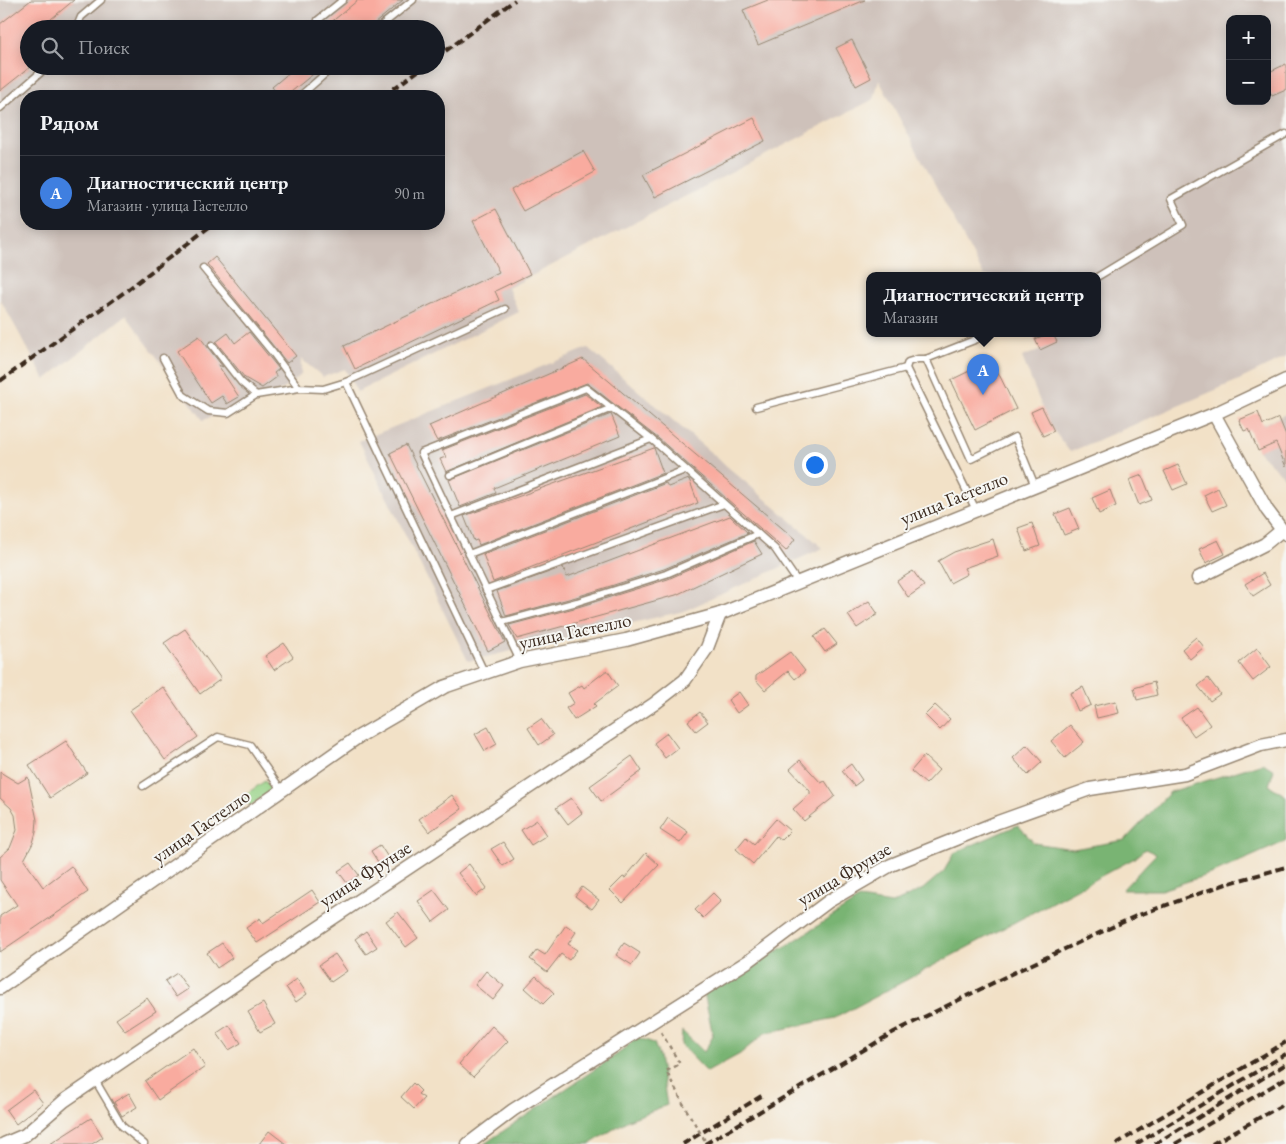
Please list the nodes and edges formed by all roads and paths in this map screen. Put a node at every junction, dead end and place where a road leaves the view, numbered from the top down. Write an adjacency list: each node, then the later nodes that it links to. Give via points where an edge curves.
1 (101, 0): 4 (lane)
2 (343, 0): 5 (lane)
3 (414, 0): 6 (lane)
4 (79, 20)
5 (318, 20)
6 (388, 20)
7 (38, 75): 10 (lane)
8 (324, 75): 11 (lane)
9 (20, 90): 12 (lane)
10 (21, 90)
11 (307, 90)
12 (0, 108)
13 (1286, 134): 15 (lane, via 1171,199 1183,225)
14 (203, 268): 24 (lane)
15 (1101, 275)
16 (505, 309): 23 (lane)
17 (977, 339): 20 (lane)
18 (212, 345): 25 (lane, via 240,382)
19 (163, 358): 25 (lane, via 183,395 208,411 228,413)
20 (926, 360): 21 (lane, via 908,362); 32 (lane, via 971,459 1015,437)
21 (906, 368): 26 (lane); 34 (lane)
22 (1286, 380): 28 (street, улица Гастелло)
23 (346, 382): 24 (lane, via 323,389); 45 (lane)
24 (299, 388): 25 (lane)
25 (256, 395)
26 (756, 407)
27 (612, 408): 29 (lane); 31 (lane); 35 (lane, via 586,388 421,453)
28 (1214, 414): 32 (street, улица Гастелло); 36 (street, via 1267,510)
29 (651, 439): 30 (lane); 35 (lane)
30 (685, 470): 33 (lane); 38 (lane)
31 (450, 475)
32 (1035, 486): 34 (street, улица Гастелло)
33 (724, 504): 37 (lane); 41 (lane)
34 (976, 510): 40 (street, улица Гастелло)
35 (451, 516): 38 (lane)
36 (1284, 532): 39 (street)
37 (758, 534): 40 (lane, via 775,549); 43 (lane, via 666,574)
38 (469, 554): 41 (lane)
39 (1198, 578)
40 (797, 581): 42 (street, улица Гастелло)
41 (486, 590): 43 (lane)
42 (720, 614): 44 (street, улица Гастелло, via 626,640); 51 (street, улица Фрунзе, via 707,648 685,680 654,704)
43 (502, 622): 44 (lane)
44 (520, 662): 45 (street, улица Гастелло)
45 (485, 674): 48 (street, улица Гастелло, via 444,687 407,708 358,737)
46 (1286, 740): 50 (street, улица Фрунзе, via 1261,745 1185,774 1090,789 891,865 829,901 750,960)
47 (143, 786): 48 (lane, via 218,737 250,745)
48 (282, 792): 49 (street, улица Гастелло)
49 (0, 988)
50 (653, 1019): 54 (street, улица Фрунзе, via 513,1110); 55 (path, bridge, via 680,1064 666,1071)
51 (95, 1080): 52 (street, улица Фрунзе, via 64,1101 25,1135); 53 (lane, via 122,1126)
52 (4, 1144)
53 (144, 1144)
54 (468, 1144)
55 (708, 1144)

